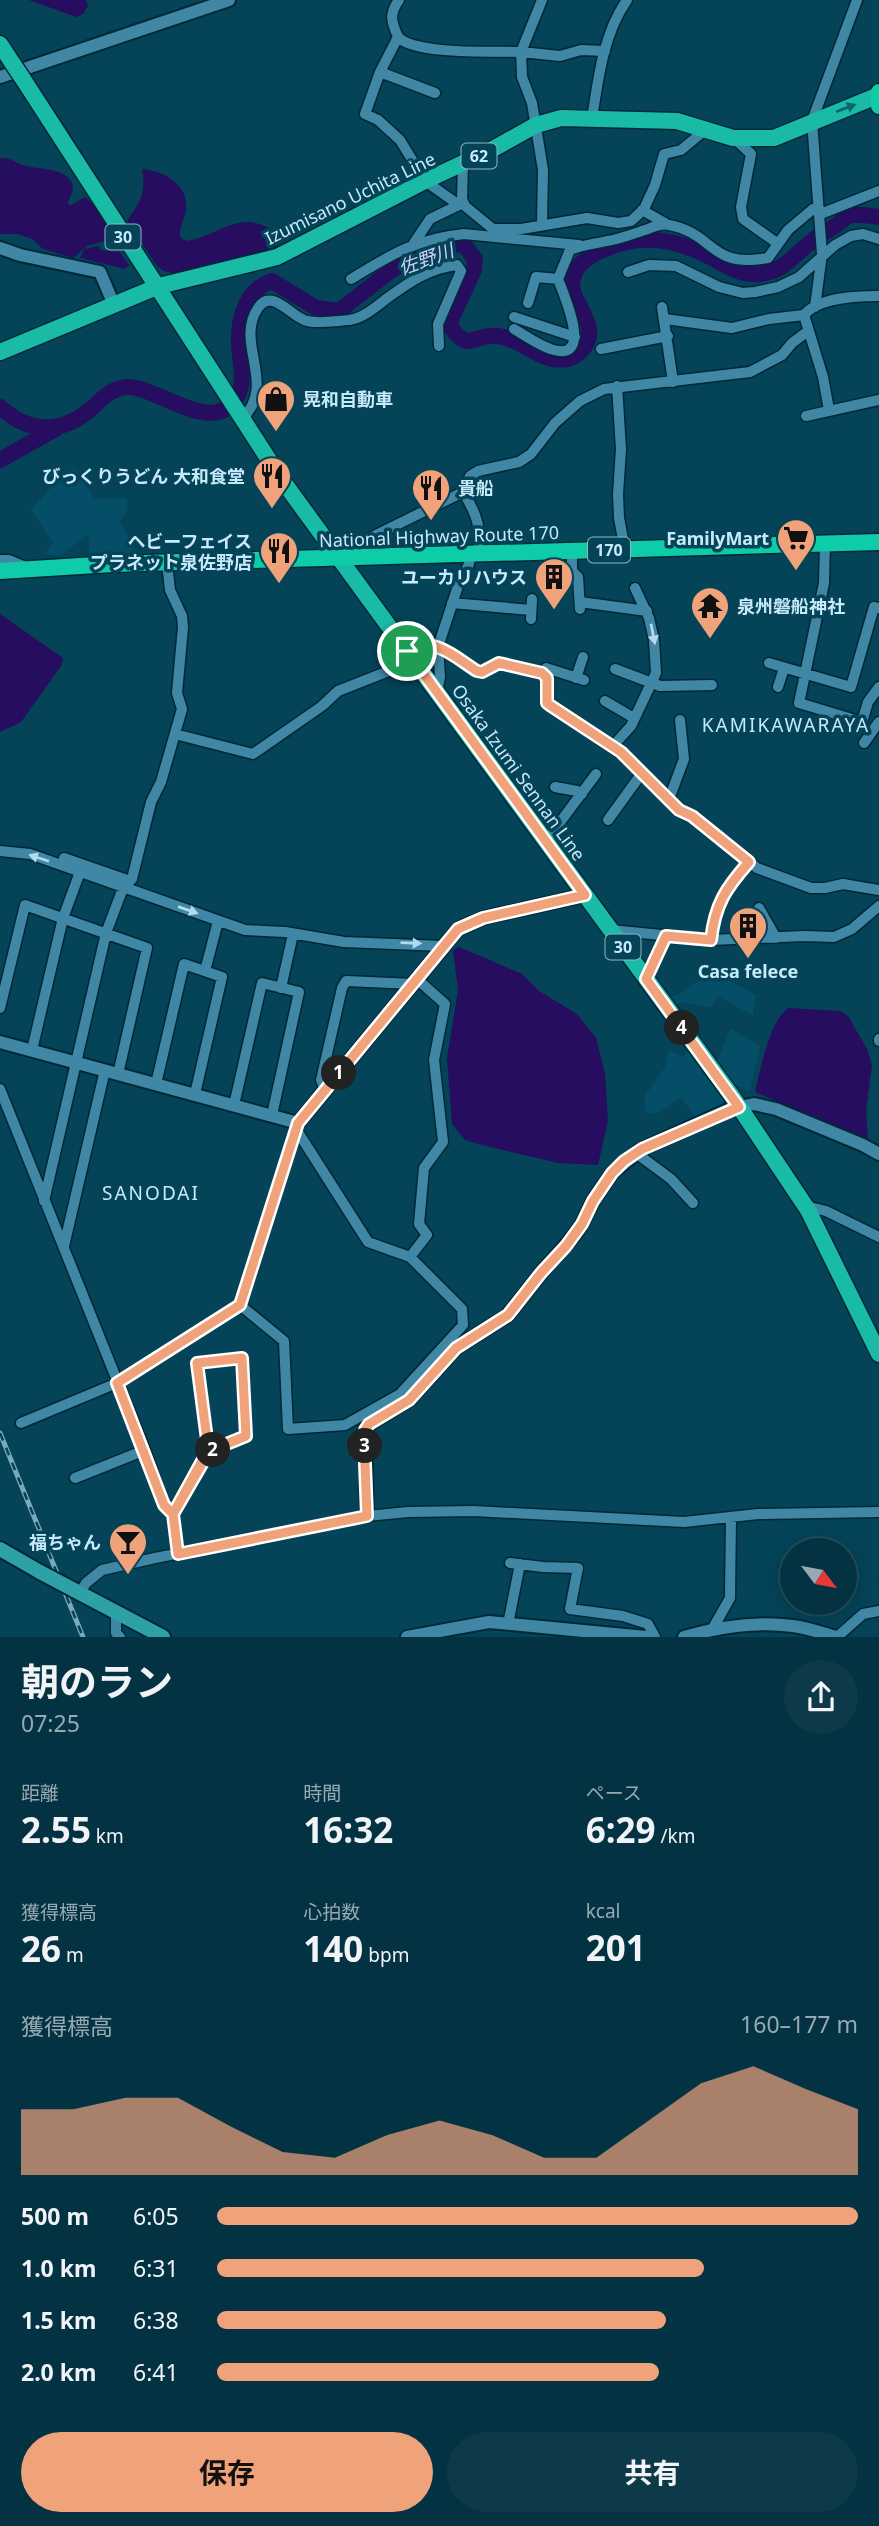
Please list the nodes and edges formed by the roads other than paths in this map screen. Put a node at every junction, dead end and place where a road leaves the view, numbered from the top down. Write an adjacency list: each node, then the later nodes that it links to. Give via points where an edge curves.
1 (229, 0): 11 (street)
2 (400, 0): 6 (street, via 391,11)
3 (542, 0): 9 (street)
4 (627, 0): 8 (street)
5 (857, 0): 16 (street)
6 (398, 37): 9 (street, via 428,49); 10 (street)
7 (0, 44): 38 (main road, Osaka Izumi Sennan Line / 30, bridge)
8 (605, 51): 9 (street, via 580,50 560,56); 15 (street)
9 (520, 52): 17 (street)
10 (380, 72): 12 (street); 21 (street, via 365,114 400,140)
11 (0, 77)
12 (435, 93)
13 (879, 94): 14 (highway); 16 (main road, Izumisano Uchita Line / 62, one-way to 13)
14 (879, 106)
15 (592, 119): 17 (main road, Izumisano Uchita Line / 62, via 561,118); 18 (main road, Izumisano Uchita Line / 62, via 677,121)
16 (812, 121): 19 (main road, Izumisano Uchita Line / 62, via 774,138); 25 (street)
17 (536, 125): 20 (main road, Izumisano Uchita Line / 62); 27 (street, via 543,170)
18 (704, 131): 19 (main road, Izumisano Uchita Line / 62); 24 (street, via 681,150 664,154)
19 (733, 138): 30 (street, via 751,154 743,219)
20 (463, 164): 21 (main road, Izumisano Uchita Line / 62); 23 (street)
21 (425, 181): 23 (street); 38 (main road, Izumisano Uchita Line / 62, via 277,257)
22 (879, 191): 25 (street)
23 (461, 204): 28 (street); 31 (street, via 430,219)
24 (642, 210): 26 (street); 27 (street, via 631,221 618,223 587,218)
25 (819, 215): 30 (street, via 813,209); 34 (street)
26 (665, 223): 30 (street, via 694,234 732,260 768,258); 32 (street)
27 (542, 224): 28 (street)
28 (491, 232): 31 (street); 32 (street)
29 (879, 239): 34 (street, via 851,236)
30 (777, 243)
31 (413, 244): 36 (street)
32 (580, 245): 37 (street, via 569,250)
33 (0, 248): 41 (street, via 100,272)
34 (822, 256): 35 (street, via 790,282 743,293 676,266 657,264); 43 (street)
35 (628, 272)
36 (351, 279)
37 (558, 279): 40 (street, via 537,277); 51 (street)
38 (159, 286): 41 (main road, Izumisano Uchita Line / 62); 60 (main road, Osaka Izumi Sennan Line / 30)
39 (879, 296): 43 (street, via 834,300)
40 (528, 303)
41 (114, 304): 55 (main road, Izumisano Uchita Line / 62)
42 (662, 307): 46 (street)
43 (815, 307): 44 (street)
44 (804, 315): 46 (street, via 732,328); 49 (street)
45 (514, 317): 47 (street)
46 (665, 319): 50 (street)
47 (536, 324): 51 (street); 52 (street)
48 (514, 329): 52 (street)
49 (808, 331): 56 (street, via 782,355 750,372); 59 (street)
50 (667, 336): 54 (street); 56 (street)
51 (575, 337): 52 (street, via 565,350 554,351)
52 (531, 338)
53 (439, 346): 60 (street, via 438,324 461,271 457,265 421,276 353,320 310,321 273,299 265,301 254,315 251,338 256,395 252,407)
54 (601, 349)
55 (0, 352)
56 (673, 382): 57 (street)
57 (617, 386): 62 (street, via 580,401 519,462 470,476); 65 (street)
58 (879, 400): 59 (street)
59 (829, 410): 61 (street)
60 (240, 416): 68 (main road, Osaka Izumi Sennan Line / 30)
61 (806, 416)
62 (463, 492): 67 (street, via 482,538); 68 (street, via 350,545)
63 (879, 542): 64 (highway, National Highway Route 170 / 170)
64 (825, 544): 65 (highway, National Highway Route 170 / 170); 85 (street, via 824,583)
65 (622, 549): 66 (highway, National Highway Route 170 / 170)
66 (572, 551): 67 (highway, National Highway Route 170 / 170); 77 (street, via 580,606 620,604)
67 (474, 555): 68 (highway, National Highway Route 170 / 170); 74 (street)
68 (338, 558): 70 (highway, National Highway Route 170 / 170); 79 (main road, Osaka Izumi Sennan Line / 30)
69 (0, 560): 71 (street)
70 (167, 563): 71 (highway, National Highway Route 170 / 170); 95 (street, via 170,590 183,626 177,693 182,709)
71 (28, 568): 72 (highway, National Highway Route 170 / 170)
72 (0, 570)
73 (635, 588): 77 (street)
74 (452, 603): 76 (street, via 497,611); 78 (street)
75 (879, 608): 85 (street, via 874,607 851,687)
76 (531, 609)
77 (648, 611): 86 (street, one-way to 86, via 656,656)
78 (438, 647): 79 (street, via 422,645); 84 (street, via 477,671 499,663); 90 (street)
79 (410, 656): 90 (main road, Osaka Izumi Sennan Line / 30); 95 (street, via 338,691 253,754)
80 (583, 657): 84 (street, via 580,679 546,668)
81 (769, 663): 82 (street)
82 (784, 668): 85 (street); 88 (street)
83 (615, 669): 86 (street)
84 (542, 673): 97 (street, via 547,678 547,703)
85 (806, 674): 89 (street, via 799,704 862,722)
86 (653, 682): 87 (street, via 660,686); 92 (street)
87 (712, 685)
88 (778, 687)
89 (879, 687)
90 (437, 692): 104 (main road, Osaka Izumi Sennan Line / 30)
91 (606, 701): 92 (street)
92 (634, 718): 97 (street)
93 (680, 720): 102 (street, via 684,759)
94 (879, 722): 96 (street)
95 (175, 734): 109 (street)
96 (864, 743)
97 (612, 747): 99 (street)
98 (596, 774): 101 (street)
99 (642, 774): 102 (street); 103 (street)
100 (555, 787): 101 (street)
101 (582, 794): 104 (street)
102 (668, 799): 107 (street)
103 (608, 820)
104 (546, 841): 111 (main road, Osaka Izumi Sennan Line / 30)
105 (0, 851): 108 (street, one-way to 105, via 30,855)
106 (64, 858): 109 (street)
107 (749, 862): 110 (street, via 811,888 843,884); 121 (street, via 717,906)
108 (80, 872): 109 (street); 114 (street)
109 (126, 884): 115 (street, one-way to 115); 117 (street)
110 (879, 890)
111 (585, 895): 116 (main road, Osaka Izumi Sennan Line / 30); 122 (street, via 470,922)
112 (879, 906): 120 (street, via 852,929 834,937)
113 (759, 908): 120 (street)
114 (63, 918): 117 (street); 127 (street, via 25,905); 129 (street)
115 (218, 921): 118 (street, via 245,930); 123 (street)
116 (611, 930): 119 (street); 124 (main road, Osaka Izumi Sennan Line / 30)
117 (106, 933): 130 (street); 132 (street, via 147,948)
118 (293, 934): 122 (street, one-way to 122, via 344,943); 126 (street)
119 (666, 936): 121 (street); 124 (street)
120 (776, 938): 121 (street)
121 (711, 940)
122 (443, 946): 125 (street)
123 (205, 971): 133 (street, via 184,964); 136 (street, via 222,977)
124 (646, 979): 138 (main road, Osaka Izumi Sennan Line / 30)
125 (415, 981): 135 (street); 135 (street, via 346,981 321,1080); 148 (street, via 445,1004 434,1060 443,1142 424,1168 419,1224 427,1235)
126 (281, 988): 137 (street, via 262,983); 139 (street, via 299,992)
127 (0, 1008)
128 (0, 1042): 129 (street)
129 (32, 1050): 130 (street)
130 (77, 1062): 131 (street); 143 (street)
131 (105, 1070): 132 (street); 147 (street)
132 (118, 1073): 133 (street)
133 (156, 1084): 136 (street)
134 (0, 1089): 143 (street)
135 (325, 1089): 140 (street)
136 (195, 1094): 137 (street)
137 (234, 1105): 139 (street)
138 (739, 1107): 141 (street); 142 (street, via 765,1105); 145 (main road, Osaka Izumi Sennan Line / 30)
139 (272, 1115): 140 (street)
140 (297, 1126): 148 (street, via 368,1242); 149 (street)
141 (636, 1153): 144 (street, via 671,1179); 158 (street, via 612,1173 572,1238 508,1315 456,1348 409,1400 369,1424 365,1430)
142 (879, 1154)
143 (44, 1201): 147 (street)
144 (693, 1203)
145 (805, 1206): 146 (street, via 826,1211); 150 (main road, Osaka Izumi Sennan Line / 30)
146 (879, 1237)
147 (64, 1246): 151 (street)
148 (410, 1257): 149 (street, via 462,1309 463,1325 400,1394 345,1425 288,1429 285,1341)
149 (240, 1305): 151 (street)
150 (879, 1354)
151 (117, 1383): 152 (street); 153 (street)
152 (21, 1423)
153 (145, 1450): 155 (street); 157 (street, via 164,1505)
154 (207, 1452): 154 (street, via 197,1363 242,1358 246,1436); 157 (street)
155 (75, 1478)
156 (879, 1511): 159 (street)
157 (173, 1514): 161 (street)
158 (367, 1516): 159 (street, via 474,1511 684,1522); 161 (street)
159 (732, 1517): 166 (street, via 730,1598)
160 (0, 1549): 162 (main road, bridge)
161 (178, 1554): 162 (street, via 102,1570)
162 (77, 1591): 163 (main road)
163 (116, 1611): 167 (street); 168 (main road)
164 (879, 1611): 173 (street, via 863,1614)
165 (508, 1624): 169 (street, via 488,1622); 170 (street); 171 (street, via 515,1564 578,1568 570,1609 648,1624)
166 (705, 1632): 172 (street); 173 (street, via 766,1624)
167 (120, 1637)
168 (163, 1637)
169 (407, 1637)
170 (646, 1637)
171 (655, 1637)
172 (684, 1637)
173 (837, 1637)

